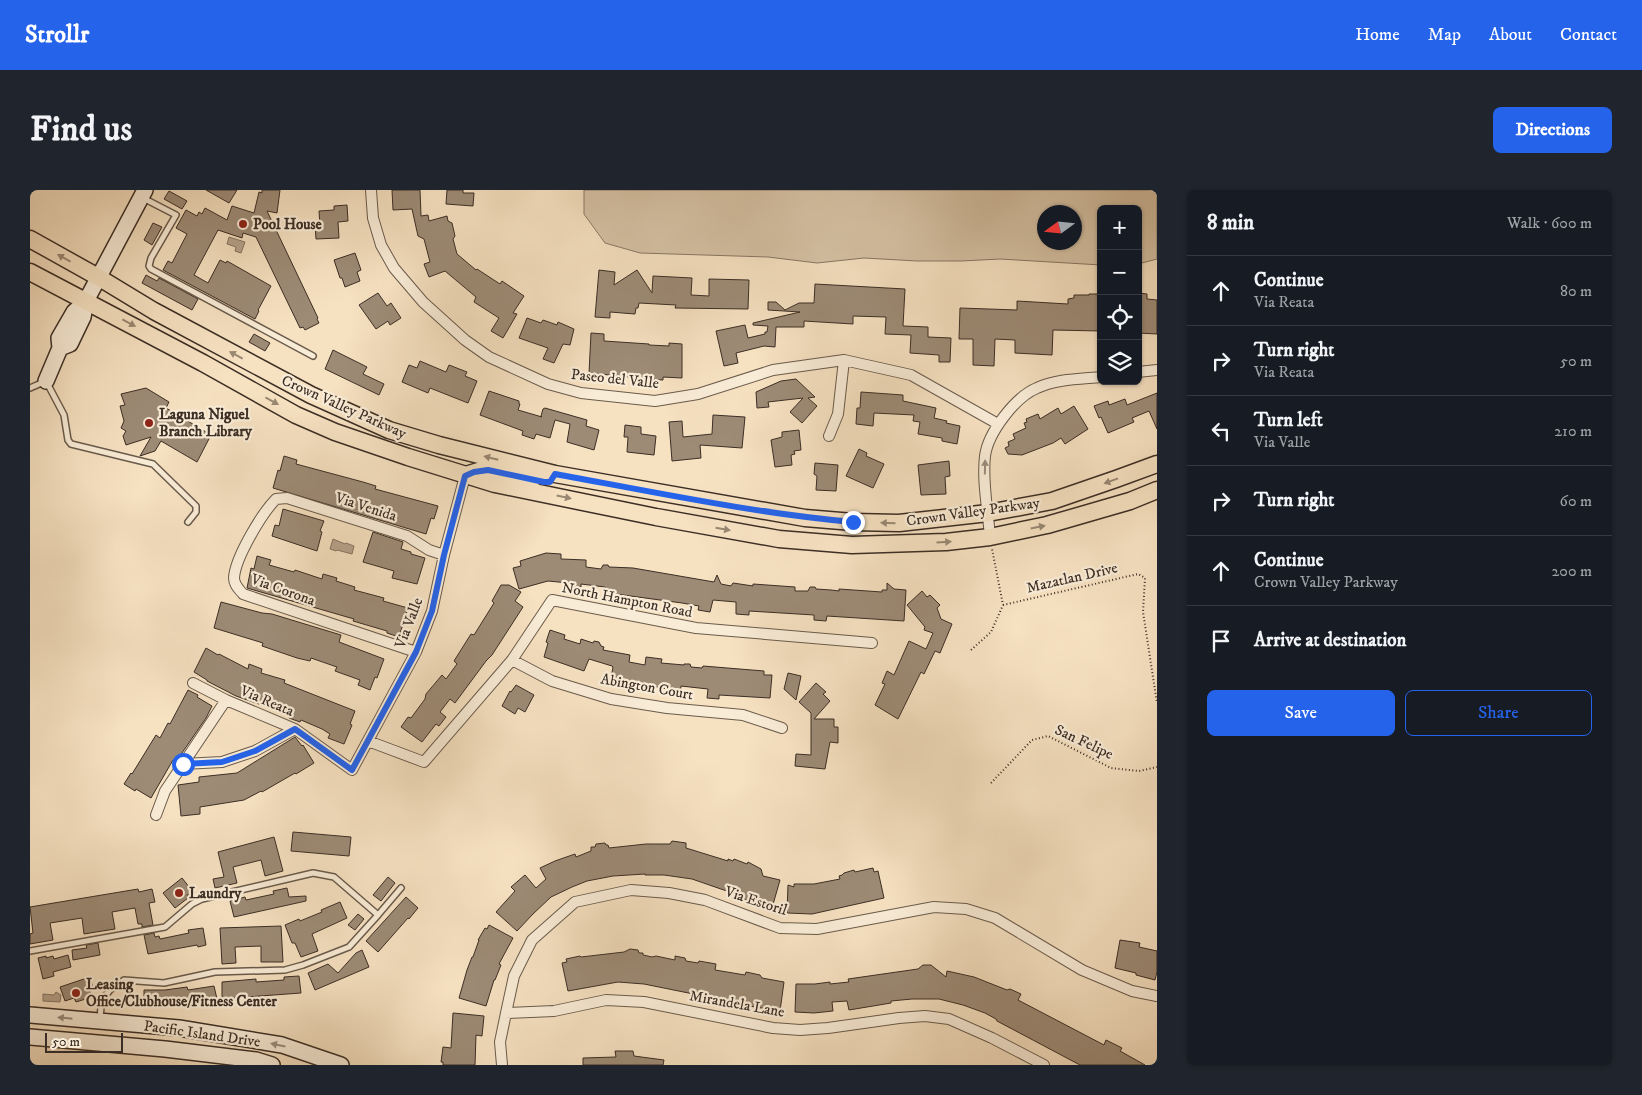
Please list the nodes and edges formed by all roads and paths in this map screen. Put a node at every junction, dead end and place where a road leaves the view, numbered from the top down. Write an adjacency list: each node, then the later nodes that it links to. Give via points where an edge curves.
1 (371, 190): 8 (street, Paseo del Valle, via 373,218 381,245 394,268 423,302 489,357 548,384 581,393 655,401 698,394 774,370)
2 (143, 193): 5 (main road); 7 (lane, via 176,215 151,258 151,269)
3 (30, 239): 5 (main road, Crown Valley Parkway, one-way to 3)
4 (30, 272): 6 (main road, Crown Valley Parkway)
5 (98, 277): 6 (main road); 15 (main road, Crown Valley Parkway, one-way to 5, via 311,395 154,311)
6 (86, 301): 12 (main road, via 83,317 70,344 60,348); 19 (main road, Crown Valley Parkway, one-way to 19, via 296,415 368,444)
7 (313, 356)
8 (844, 360): 14 (street, Paseo del Valle, via 911,375); 16 (street, via 838,414)
9 (1157, 370): 10 (street)
10 (1142, 372)
11 (1097, 377): 14 (street, via 1060,381 1036,388 1019,400)
12 (46, 381): 13 (lane); 23 (lane, via 64,416 68,440 72,444 153,464 196,506 196,512)
13 (30, 388)
14 (998, 424): 22 (street, one-way to 14, via 985,455)
15 (389, 430): 18 (main road, Crown Valley Parkway, one-way to 15); 19 (main road, via 396,442 445,459)
16 (828, 436)
17 (1157, 464): 22 (main road, Crown Valley Parkway, one-way to 22, via 1052,501)
18 (555, 474): 19 (main road, via 550,482 488,470); 22 (main road, Crown Valley Parkway, one-way to 18, via 899,523 804,518)
19 (465, 476): 24 (main road, Crown Valley Parkway, one-way to 24, via 656,517 779,539 852,545 946,542); 25 (street, Via Valle)
20 (1157, 490): 24 (main road, Crown Valley Parkway, one-way to 20, via 1075,518)
21 (276, 499): 25 (street, Via Venida, via 287,498 408,536 429,550); 29 (street, Via Corona, via 246,545 234,578 236,587 243,594)
22 (988, 514): 24 (street)
23 (188, 522)
24 (990, 536): 26 (path)
25 (444, 555): 29 (street, Via Valle, via 432,611)
26 (1002, 605): 28 (path, via 991,632); 33 (path, Mazatlan Drive, via 1138,574 1145,578 1143,612)
27 (872, 643): 30 (street, North Hampton Road, via 696,628 552,600)
28 (970, 650)
29 (416, 652): 36 (street, Via Valle)
30 (512, 660): 34 (street, Abington Court, via 552,681 611,699 743,715); 36 (street, North Hampton Road, via 424,762)
31 (193, 683): 32 (street, Via Reata)
32 (226, 700): 35 (street, Via Reata); 37 (street, Via Reata)
33 (1157, 703)
34 (782, 728)
35 (295, 729): 37 (street, Via Reata, via 255,751 222,762); 39 (street, Via Reata)
36 (368, 741): 39 (street, Via Valle)
37 (183, 764): 41 (street, Via Reata, via 164,791)
38 (1157, 767): 40 (path, San Felipe, via 1138,771 1111,768 1048,736 1032,740)
39 (352, 770)
40 (991, 783)
41 (156, 814)
42 (401, 888): 43 (lane)
43 (378, 915): 44 (lane, via 334,877 312,873 202,899 165,927); 48 (lane, via 349,947 285,970 215,972 164,983 124,980 106,995)
44 (30, 951)
45 (1157, 996): 46 (street, Via Estoril, via 1132,991 1082,970 995,918 966,909 934,907 817,928 780,928 704,900 669,892 631,890 575,902 532,940 514,976)
46 (506, 1013): 54 (street, Via Estoril, via 500,1042); 55 (street, Mirandela Lane, via 554,1011 606,1000 644,1002 773,1028 800,1030 924,1016 949,1019)
47 (30, 1015): 48 (main road, Pacific Island Drive, one-way to 47)
48 (100, 1022): 49 (main road, via 82,1032); 51 (main road, via 113,1034 155,1040); 53 (main road, Pacific Island Drive, one-way to 48, via 282,1045 179,1028)
49 (30, 1029)
50 (30, 1037): 51 (main road, Pacific Island Drive)
51 (165, 1049): 52 (main road, Pacific Island Drive, via 256,1060)
52 (272, 1065)
53 (341, 1065)
54 (502, 1065)
55 (1044, 1065)

